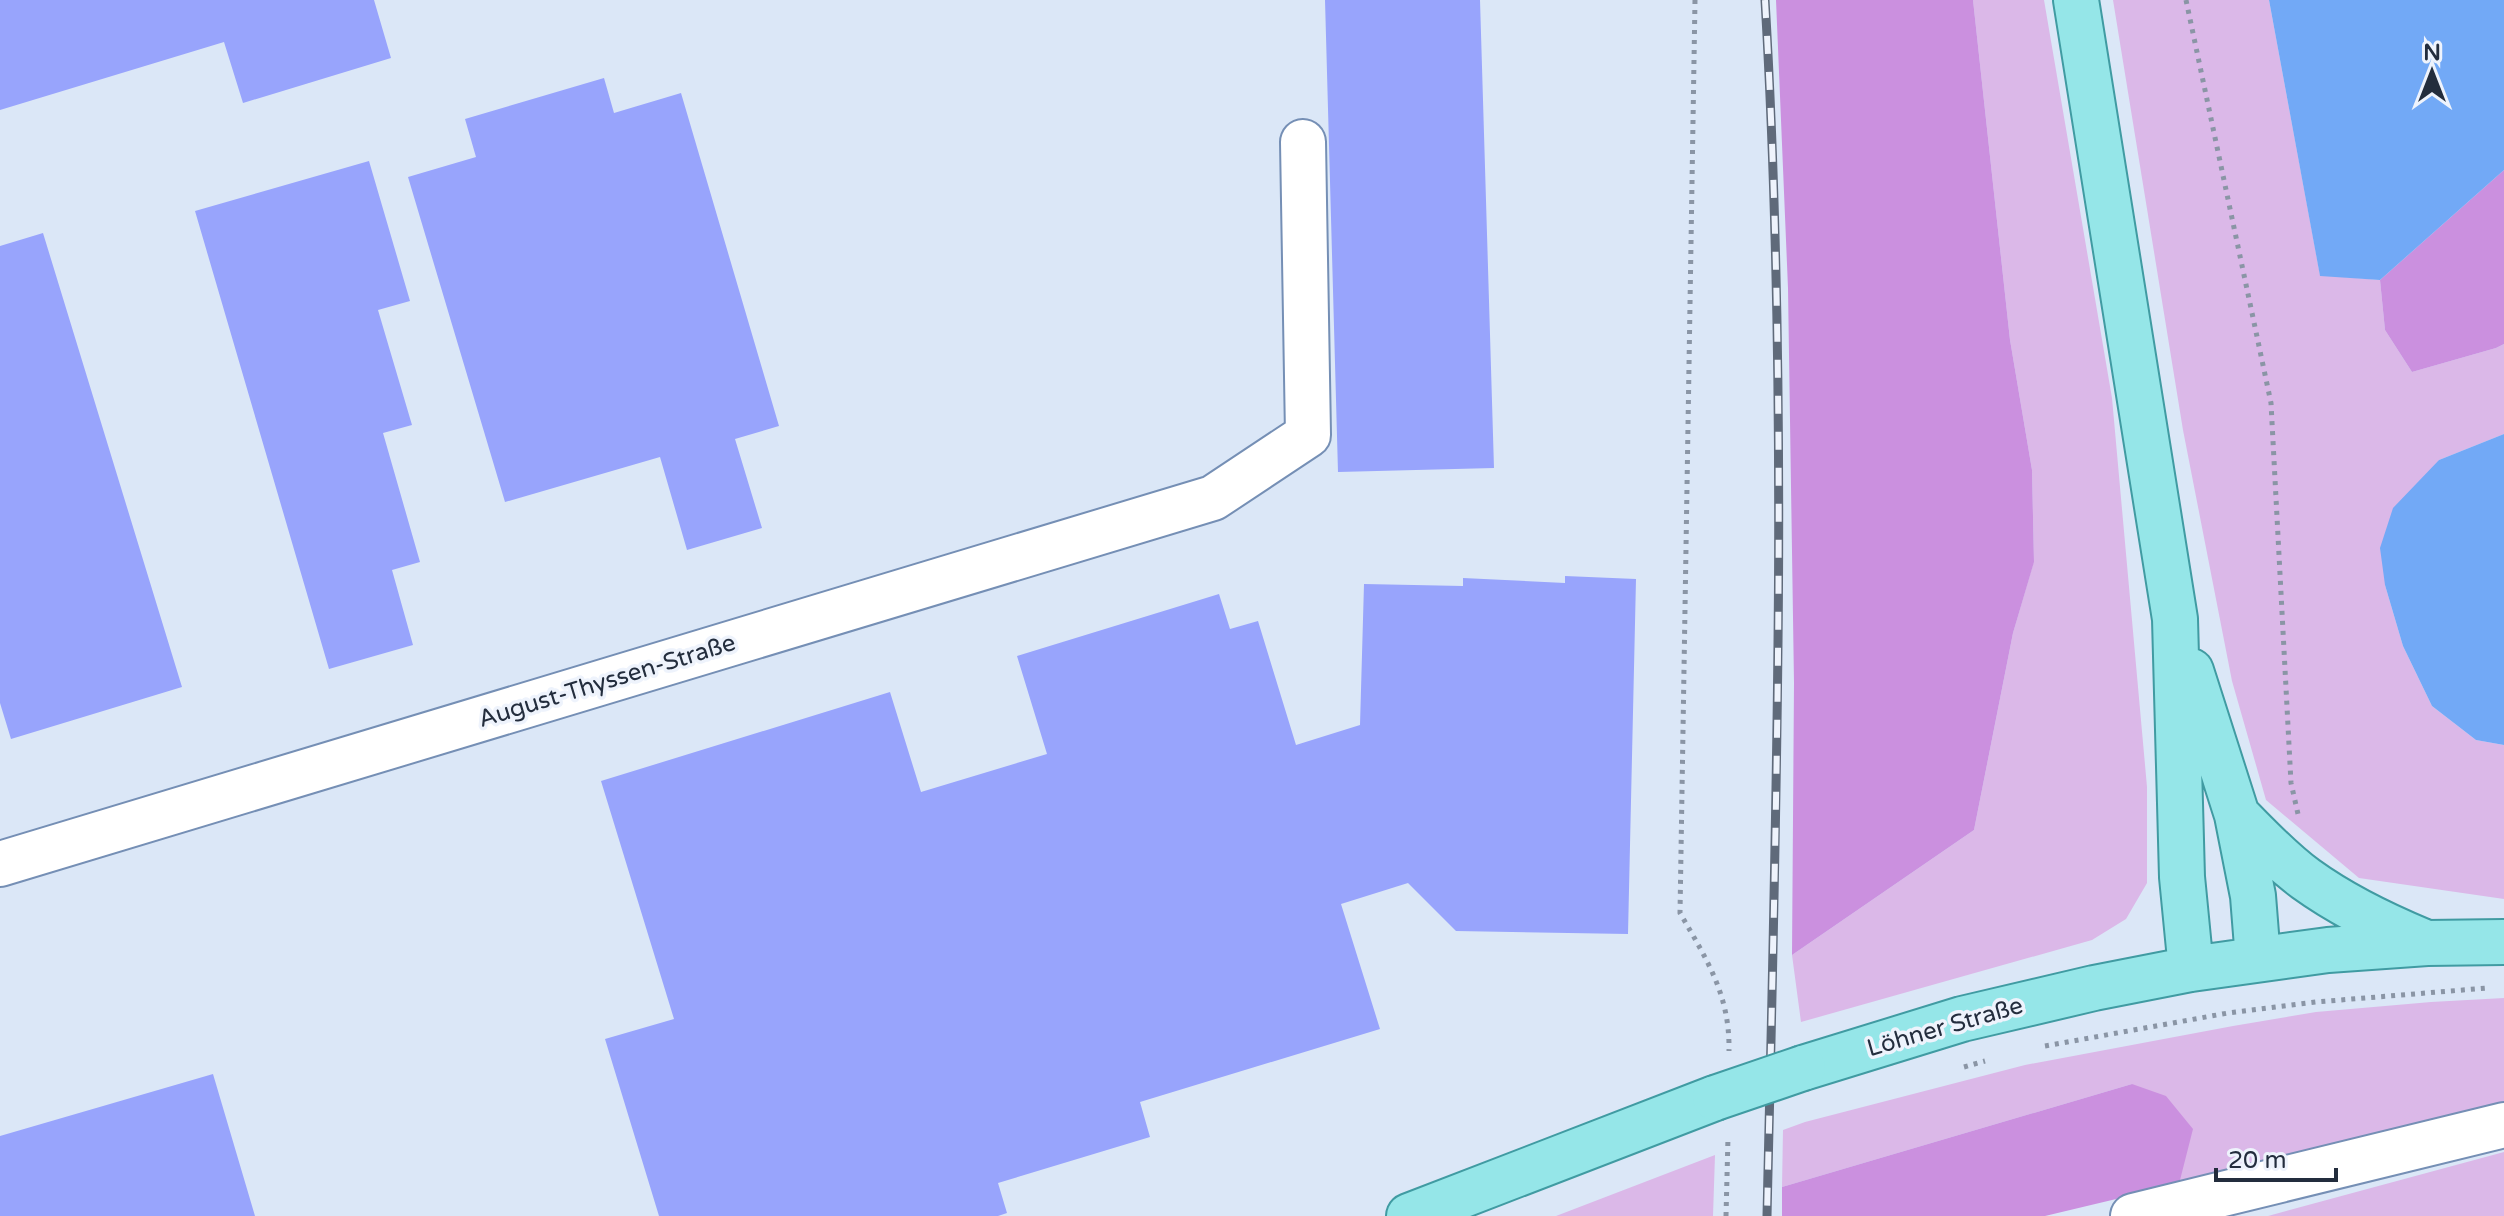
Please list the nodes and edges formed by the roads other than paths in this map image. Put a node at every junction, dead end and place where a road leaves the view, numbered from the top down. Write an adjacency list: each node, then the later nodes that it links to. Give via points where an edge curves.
1 (2076, 0): 3 (main road)
2 (1303, 142): 5 (street, August-Thyssen-Straße, via 1308,435 1213,498)
3 (2175, 619): 4 (main road); 9 (main road, via 2182,877)
4 (2237, 815): 7 (main road, via 2304,878 2346,905); 8 (main road, via 2253,896)
5 (0, 864)
6 (2504, 942): 7 (main road, Löhner Straße)
7 (2427, 943): 8 (main road, Löhner Straße)
8 (2258, 959): 9 (main road, Löhner Straße)
9 (2191, 969): 11 (main road, Löhner Straße, bridge, via 1962,1019 1803,1068)
10 (2504, 1125): 12 (street)
11 (1409, 1216)
12 (2133, 1216)

